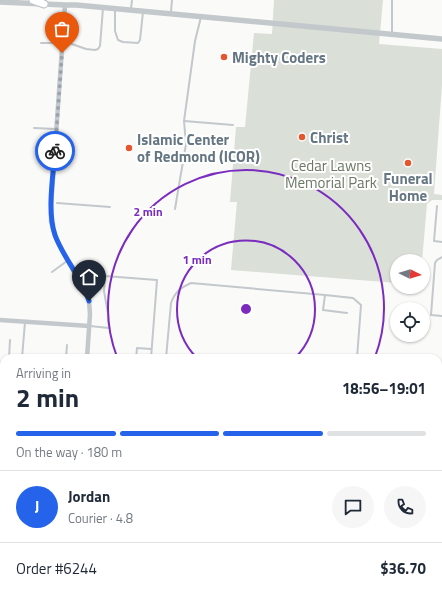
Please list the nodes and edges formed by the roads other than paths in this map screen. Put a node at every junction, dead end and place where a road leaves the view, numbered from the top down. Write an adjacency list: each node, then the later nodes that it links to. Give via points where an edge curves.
1 (33, 0): 6 (main road)
2 (132, 0): 11 (lane)
3 (172, 0): 13 (lane)
4 (392, 0): 15 (lane)
5 (0, 2): 6 (street)
6 (44, 2): 8 (street)
7 (76, 2): 8 (street); 9 (street)
8 (65, 5): 18 (street)
9 (103, 7): 10 (street); 18 (lane, via 98,49)
10 (115, 8): 11 (street); 12 (lane, via 115,31 118,40 122,42 138,43)
11 (130, 10): 12 (street)
12 (143, 11): 13 (street)
13 (171, 13): 14 (street)
14 (201, 16): 15 (street); 19 (lane)
15 (392, 34): 16 (street)
16 (442, 39)
17 (40, 42): 18 (lane)
18 (62, 44): 22 (street)
19 (184, 121): 20 (lane); 26 (lane, via 186,144)
20 (233, 125)
21 (34, 128): 22 (lane)
22 (56, 129): 29 (street, via 51,222)
23 (57, 203): 25 (lane)
24 (437, 206): 27 (lane, via 434,241)
25 (110, 207)
26 (175, 209)
27 (442, 242)
28 (442, 257): 33 (lane, via 435,263 431,315)
29 (68, 261): 30 (lane); 36 (street, via 89,301)
30 (52, 272)
31 (325, 295): 32 (lane, via 323,310); 46 (lane, via 191,283 179,290 171,303); 47 (lane, via 353,298 361,305)
32 (347, 313)
33 (442, 316)
34 (0, 320): 35 (street)
35 (25, 322): 36 (street); 41 (lane)
36 (89, 326): 39 (lane, via 109,328 104,291 105,276 157,280); 43 (street)
37 (10, 340): 40 (lane)
38 (68, 345): 42 (lane)
39 (151, 349): 44 (lane, via 137,348); 45 (lane)
40 (9, 354)
41 (22, 354)
42 (67, 354)
43 (87, 354)
44 (136, 354)
45 (151, 354)
46 (166, 354)
47 (357, 354)

